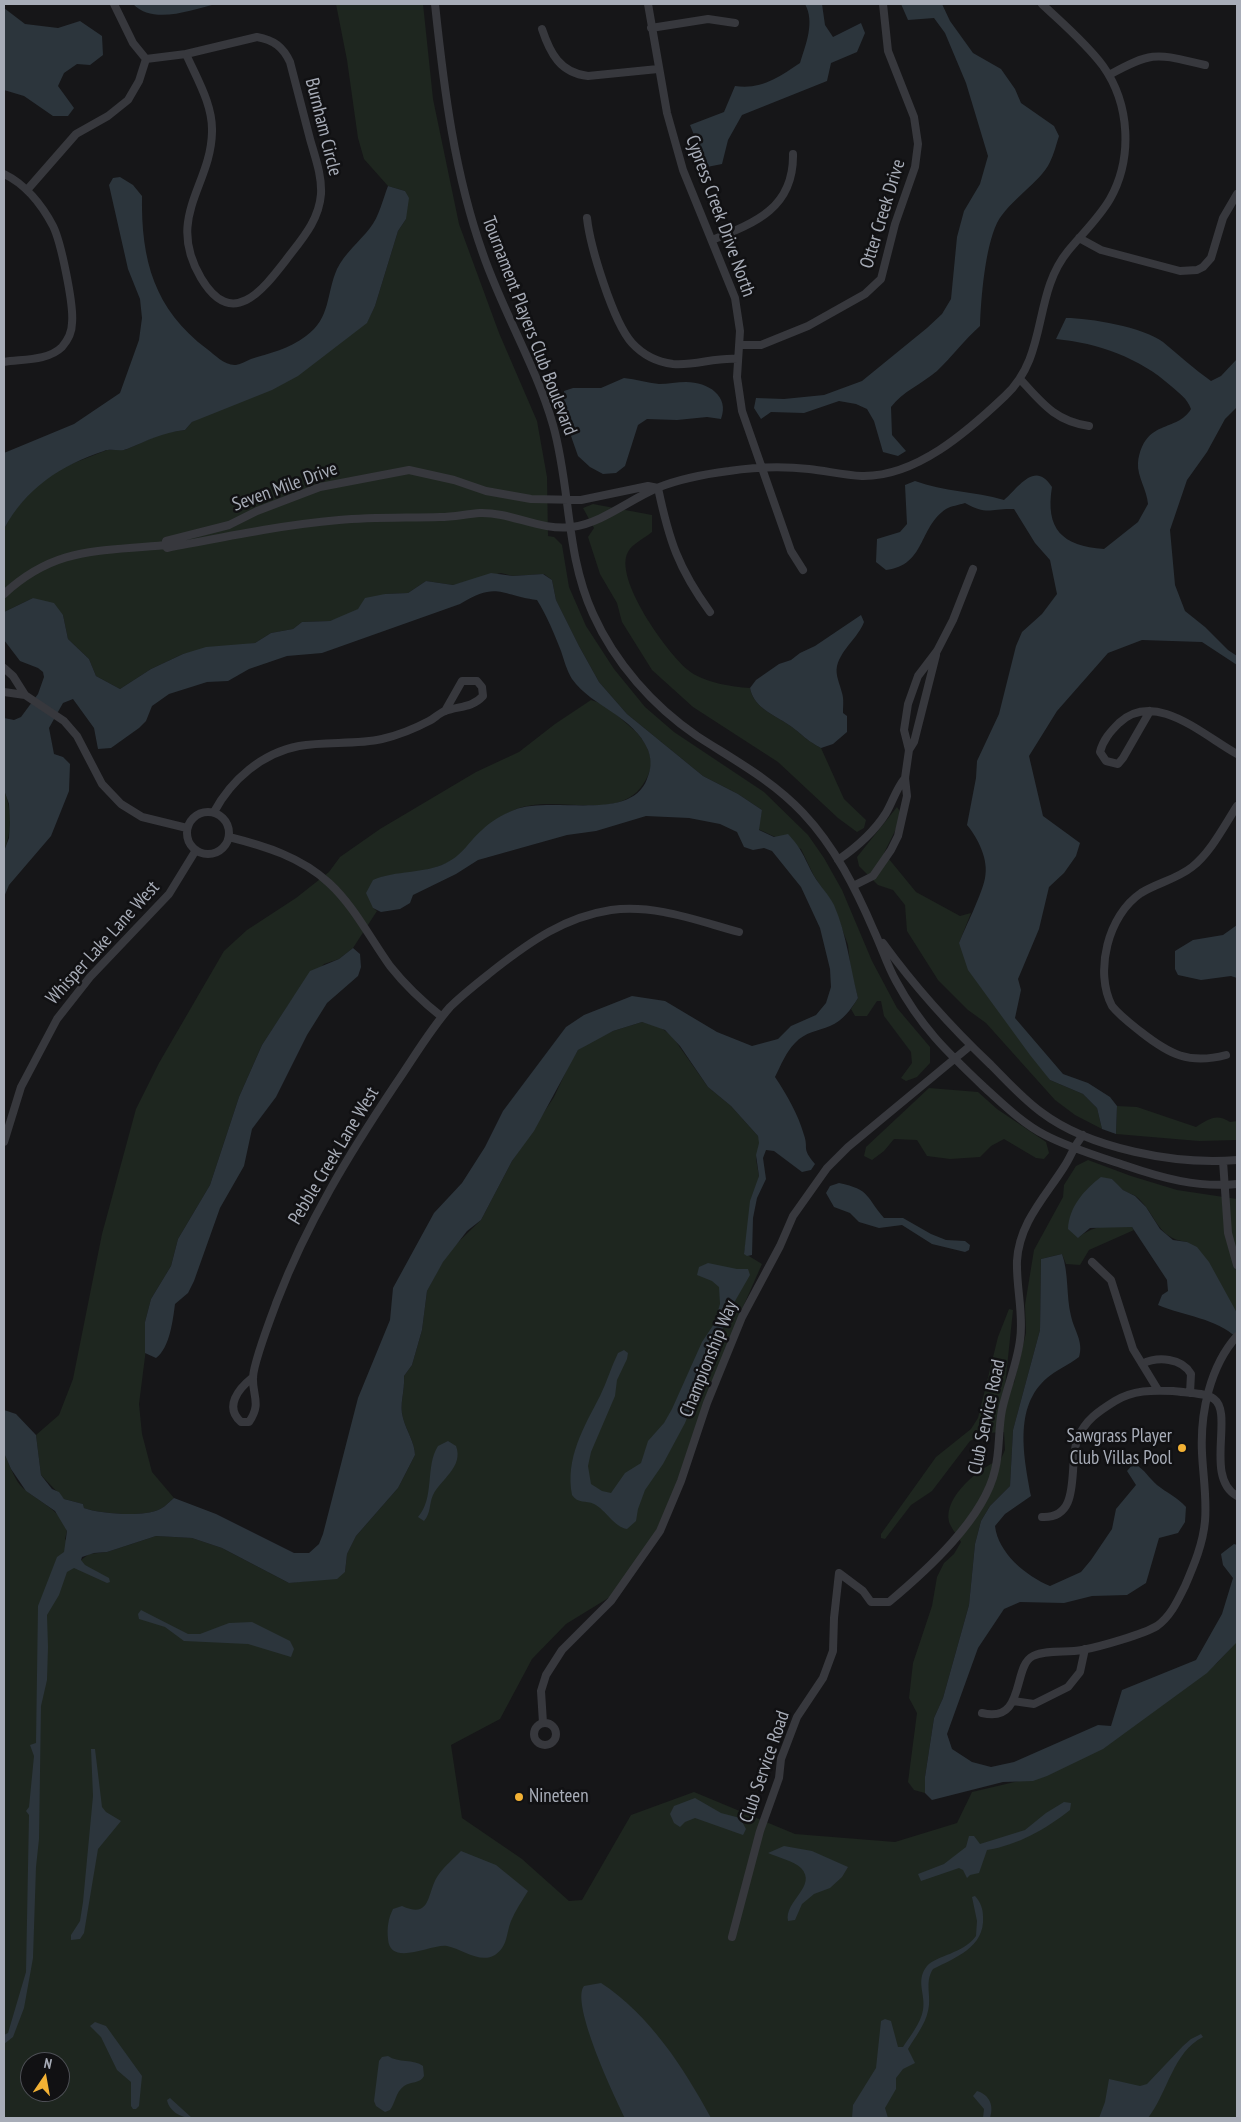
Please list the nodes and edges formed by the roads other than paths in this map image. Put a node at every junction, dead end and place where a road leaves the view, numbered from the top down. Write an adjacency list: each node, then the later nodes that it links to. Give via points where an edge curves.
1 (114, 4): 10 (street, via 133,44)
2 (435, 4): 28 (street, Tournament Players Club Boulevard, via 452,143 466,204 484,258 547,407 558,446)
3 (648, 4): 7 (street, Cypress Creek Drive North)
4 (883, 4): 21 (street, Otter Creek Drive, via 888,51 914,116 918,144 885,270 875,287 828,316 761,345)
5 (1044, 4): 13 (street, via 1092,52)
6 (735, 23): 7 (street, via 708,19)
7 (651, 28): 12 (street, Cypress Creek Drive North)
8 (542, 29): 12 (street, via 555,59 562,67 578,75)
9 (186, 54): 9 (street, Burnham Circle, via 208,106 212,131 209,154 188,215 190,250 200,276 213,294 227,301 241,302 263,289 313,223 321,198 319,171 290,62 278,44 267,39 248,38); 10 (street, Burnham Circle)
10 (146, 59): 16 (street, via 140,81 128,100 76,134)
11 (1205, 65): 13 (street, via 1155,56 1136,60)
12 (658, 69): 20 (street, Cypress Creek Drive North, via 683,170)
13 (1109, 76): 19 (street, via 1123,110 1124,157 1109,200)
14 (793, 154): 20 (street, via 789,181 773,208 750,225)
15 (4, 174): 16 (street)
16 (27, 190): 23 (street, via 49,218 58,239 72,324 67,341 55,352)
17 (1237, 194): 19 (street, via 1223,218 1211,258 1197,270 1180,271 1101,250)
18 (587, 218): 22 (street, via 591,246 620,324 632,344 650,357 673,364 716,358)
19 (1079, 238): 24 (street, via 1052,278 1033,354)
20 (712, 240): 21 (street, Cypress Creek Drive North, via 736,298)
21 (739, 345): 22 (street, Cypress Creek Drive North)
22 (738, 359): 26 (street, Cypress Creek Drive North, via 742,411)
23 (4, 362)
24 (1020, 379): 25 (street, via 1056,415); 26 (street, via 1002,399 945,446 907,468 864,476)
25 (1089, 426)
26 (762, 467): 27 (street, via 702,475); 32 (street, Cypress Creek Drive North, via 791,551)
27 (658, 488): 28 (street, Seven Mile Drive, via 648,486 581,500); 29 (street, via 599,518); 34 (street, via 674,553 691,586)
28 (566, 499): 29 (street, Tournament Players Club Boulevard); 30 (street, Seven Mile Drive, via 531,499 486,491 409,470 320,487 229,525 166,541)
29 (569, 528): 30 (street, Seven Mile Drive, via 482,513 342,519 167,548); 49 (street, Tournament Players Club Boulevard, via 577,570 592,613 631,675 677,721 751,769 790,800 821,834)
30 (165, 545): 33 (street, Seven Mile Drive, via 94,551 59,558 27,574)
31 (972, 569): 35 (street, via 953,620)
32 (803, 570)
33 (4, 594)
34 (710, 612)
35 (937, 651): 41 (street, via 914,742); 41 (street, via 918,676 908,704 904,730)
36 (4, 668): 38 (street)
37 (4, 692): 38 (street)
38 (25, 695): 46 (street, via 59,717 77,736 102,784 120,804 142,817)
39 (445, 711): 39 (street, via 476,703 483,696 482,687 477,681 462,681); 45 (street, via 431,721 394,736 362,742 298,746 271,756 230,786)
40 (1150, 711): 40 (street, via 1124,758 1118,764 1106,761 1100,752 1111,731 1133,713); 42 (street, via 1184,722)
41 (909, 750): 43 (street)
42 (1237, 754)
43 (905, 778): 49 (street, via 881,820 859,844); 50 (street, via 904,818 891,850 873,876)
44 (1237, 806): 55 (street, via 1199,861 1183,873 1140,894 1124,909 1108,943 1104,970 1105,988 1112,1006 1163,1049 1193,1058)
45 (214, 812): 46 (street, via 201,812); 47 (street, via 228,824)
46 (187, 828): 48 (street, via 188,842)
47 (229, 837): 48 (street, via 215,853); 53 (street, via 292,858 327,881 352,909 401,979)
48 (196, 850): 58 (street, Whisper Lake Lane West, via 169,894 90,977 57,1019 23,1081)
49 (838, 860): 50 (street, Tournament Players Club Boulevard)
50 (853, 886): 52 (street, Tournament Players Club Boulevard)
51 (739, 932): 53 (street, Pebble Creek Lane West, via 653,910 612,910 590,915 557,927 527,944 464,994)
52 (875, 932): 54 (street, Tournament Players Club Boulevard, via 919,991); 56 (street, Tournament Players Club Boulevard, via 894,977 918,1019)
53 (442, 1017): 68 (street, Pebble Creek Lane West, via 326,1194 286,1277)
54 (970, 1046): 56 (street, Championship Way); 57 (street, Tournament Players Club Boulevard, via 1042,1113)
55 (1226, 1055)
56 (954, 1058): 59 (street, Tournament Players Club Boulevard, via 1010,1110 1041,1133); 77 (street, Championship Way, via 848,1147 827,1168 793,1216 742,1317 660,1531 611,1601 562,1650 546,1675 541,1691)
57 (1083, 1135): 59 (street, Club Service Road); 61 (street, Tournament Players Club Boulevard, via 1158,1155)
58 (4, 1142)
59 (1072, 1148): 63 (street, Tournament Players Club Boulevard, via 1189,1184); 78 (street, Club Service Road, via 1066,1164 1034,1209 1019,1251 1017,1288 1021,1339 1002,1411 990,1484 955,1540 931,1566 889,1602 871,1602 863,1591 839,1573 832,1651 823,1678 797,1716 781,1759 779,1778 760,1831)
60 (1237, 1160): 61 (street, Tournament Players Club Boulevard)
61 (1223, 1161): 63 (street)
62 (1237, 1184): 63 (street, Tournament Players Club Boulevard)
63 (1225, 1186): 65 (street, via 1228,1233)
64 (1092, 1262): 67 (street, via 1111,1280 1131,1343)
65 (1237, 1265)
66 (1236, 1338): 71 (street, via 1216,1370)
67 (1142, 1364): 69 (street); 70 (street, via 1165,1360 1183,1364 1191,1374)
68 (253, 1377): 68 (street, Pebble Creek Lane West, via 256,1413 250,1422 241,1422 233,1415 232,1406 245,1383)
69 (1158, 1390): 70 (street); 73 (street, via 1121,1397 1092,1417 1076,1442 1068,1503 1060,1514)
70 (1190, 1393): 71 (street)
71 (1208, 1396): 72 (street, via 1217,1401 1221,1410 1224,1484); 74 (street, via 1201,1435 1205,1521 1198,1552 1180,1596 1170,1613 1156,1626)
72 (1237, 1496)
73 (1042, 1518)
74 (1085, 1649): 75 (street, via 1080,1672 1068,1687 1034,1704); 75 (street, via 1039,1654 1028,1659)
75 (1013, 1701): 76 (street, via 996,1713)
76 (982, 1713)
77 (543, 1723)
78 (732, 1937)

